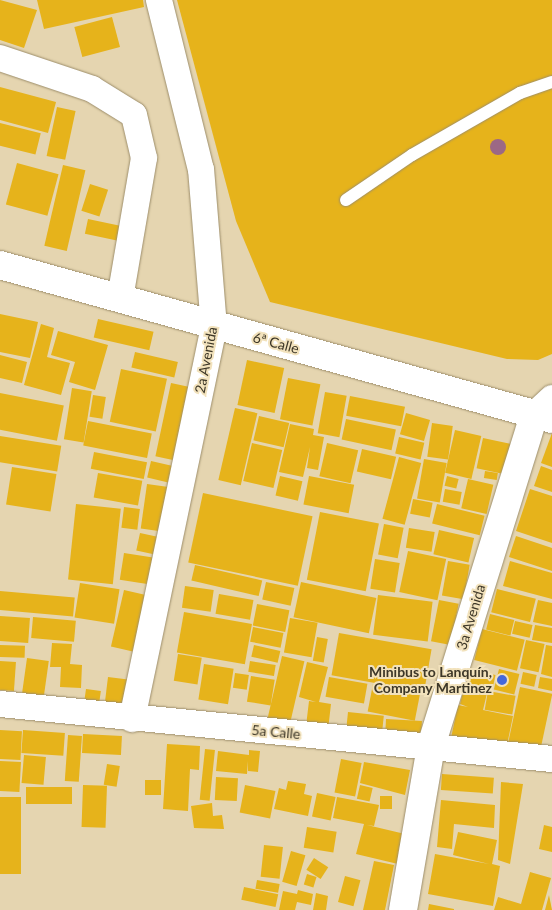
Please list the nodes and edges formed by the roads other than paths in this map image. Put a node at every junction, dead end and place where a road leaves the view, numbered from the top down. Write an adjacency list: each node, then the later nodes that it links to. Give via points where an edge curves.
1 (159, 0): 7 (street, 2a Avenida, via 201,170)
2 (0, 58): 6 (street, via 92,89 134,115 144,158)
3 (552, 82): 4 (lane, via 520,93 420,150)
4 (346, 200)
5 (0, 265): 6 (main road, 6ª Calle)
6 (120, 298): 7 (main road, 6ª Calle)
7 (214, 326): 8 (main road, 6ª Calle); 10 (street, 2a Avenida)
8 (547, 409): 11 (main road, 3a Avenida)
9 (0, 704): 10 (street, 5a Calle)
10 (132, 719): 11 (street, 5a Calle)
11 (431, 746): 12 (street, 5a Calle); 13 (main road, 3a Avenida)
12 (552, 759)
13 (403, 910)

